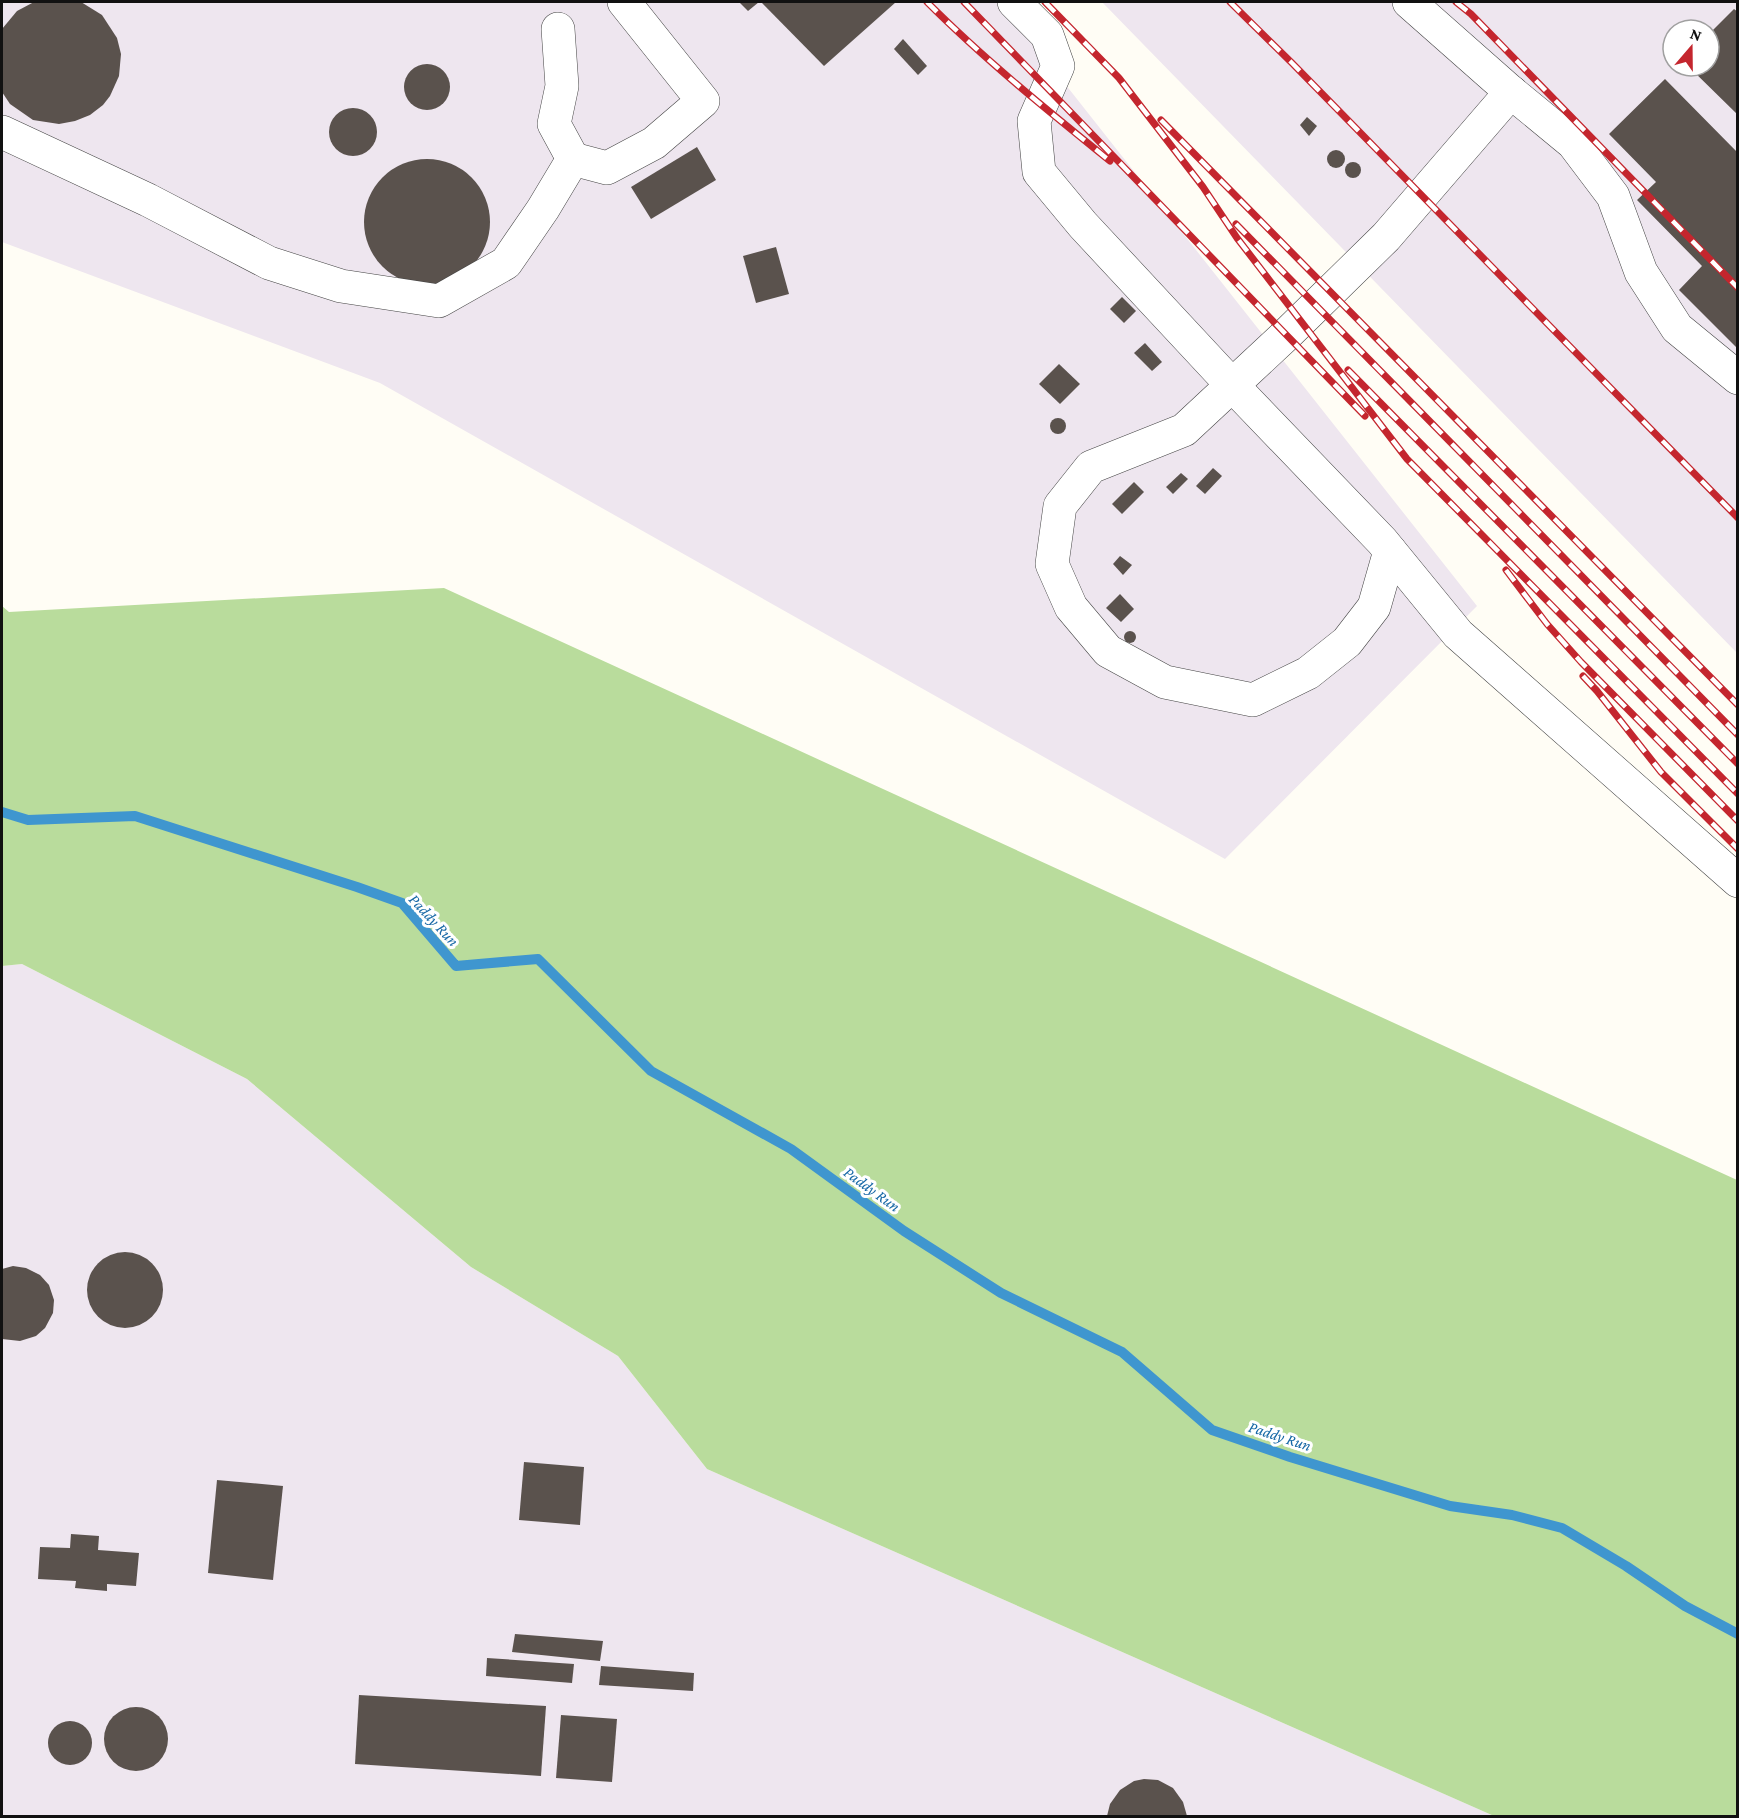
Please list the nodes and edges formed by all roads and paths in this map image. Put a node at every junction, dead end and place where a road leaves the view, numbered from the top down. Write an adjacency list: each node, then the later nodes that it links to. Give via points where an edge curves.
1 (624, 2): 7 (lane, via 703,101 654,143 608,168)
2 (1014, 2): 9 (lane, via 1047,35 1058,66 1034,121 1039,172)
3 (1409, 2): 5 (lane)
4 (558, 29): 7 (lane, via 562,86 554,124)
5 (1511, 92): 8 (lane, via 1574,142 1613,196 1641,272 1677,328); 9 (lane, via 1386,237)
6 (2, 132): 7 (lane, via 148,200 268,262 341,286 439,301 506,263)
7 (573, 159)
8 (1737, 378)
9 (1232, 385): 10 (lane); 10 (lane, via 1184,430 1091,467 1060,506 1052,564 1071,607 1108,651 1165,682 1252,699 1308,672 1347,642 1374,607)
10 (1390, 551): 11 (lane, via 1458,634)
11 (1737, 881)

